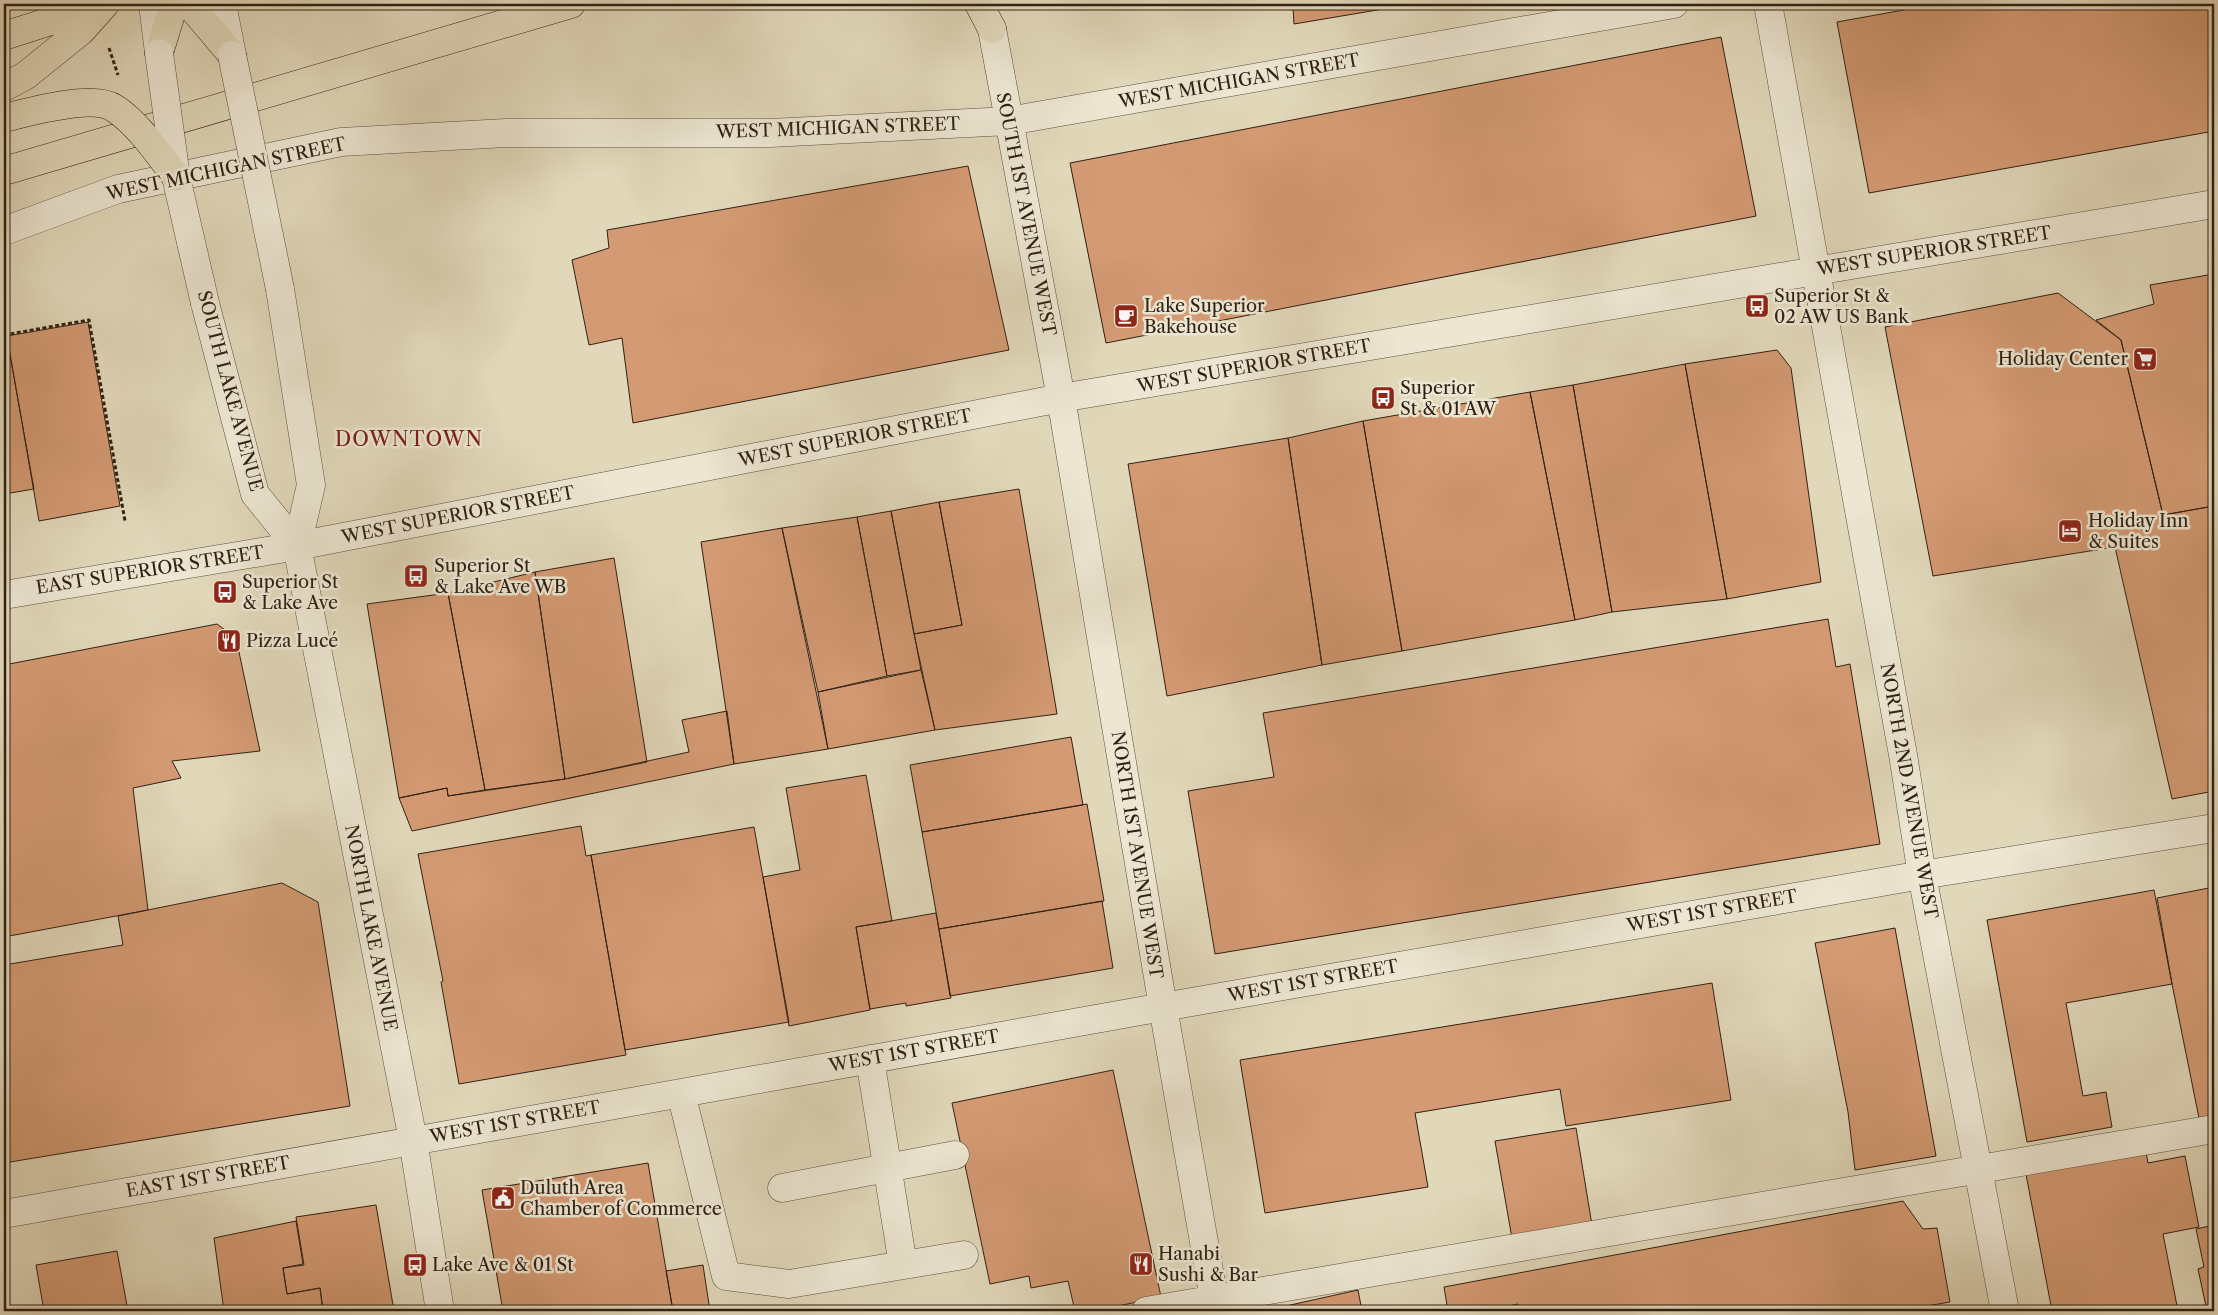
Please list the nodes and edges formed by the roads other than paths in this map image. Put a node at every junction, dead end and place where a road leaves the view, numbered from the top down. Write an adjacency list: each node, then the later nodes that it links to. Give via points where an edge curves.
1 (105, 4): 11 (highway); 14 (highway, via 81,31 25,76)
2 (153, 4): 12 (street, SOUTH LAKE AVENUE)
3 (174, 4): 12 (highway)
4 (189, 4): 13 (highway)
5 (222, 4): 13 (street)
6 (571, 4): 17 (highway)
7 (978, 4): 10 (highway)
8 (1674, 4): 16 (street, WEST MICHIGAN STREET)
9 (1768, 4): 21 (street, NORTH 2ND AVENUE WEST)
10 (992, 16): 16 (street, SOUTH 1ST AVENUE WEST)
11 (4, 36)
12 (159, 53): 18 (street, SOUTH LAKE AVENUE, bridge)
13 (232, 55): 23 (street, bridge, via 280,289 311,485)
14 (4, 87)
15 (4, 118): 18 (highway, bridge, via 57,106 103,104 114,107 145,137)
16 (1009, 121): 20 (street, WEST MICHIGAN STREET, via 770,133 506,133 341,142 118,189); 22 (street, SOUTH 1ST AVENUE WEST)
17 (4, 171)
18 (176, 177): 23 (street, SOUTH LAKE AVENUE, bridge, via 255,494)
19 (2214, 204): 21 (street, WEST SUPERIOR STREET)
20 (4, 231)
21 (1817, 270): 22 (street, WEST SUPERIOR STREET); 26 (street, NORTH 2ND AVENUE WEST)
22 (1061, 398): 23 (street, WEST SUPERIOR STREET); 27 (street, NORTH 1ST AVENUE WEST)
23 (297, 546): 24 (street, EAST SUPERIOR STREET); 31 (street, NORTH LAKE AVENUE)
24 (4, 595)
25 (2214, 828): 26 (street, WEST 1ST STREET)
26 (1922, 875): 27 (street, WEST 1ST STREET); 34 (street, NORTH 2ND AVENUE WEST)
27 (1163, 1007): 28 (street, WEST 1ST STREET); 39 (street, NORTH 1ST AVENUE WEST)
28 (870, 1059): 29 (street, WEST 1ST STREET); 33 (street)
29 (681, 1093): 31 (street, WEST 1ST STREET); 38 (street, via 726,1276 788,1284)
30 (2214, 1129): 34 (street)
31 (413, 1140): 36 (street, EAST 1ST STREET); 40 (street, NORTH LAKE AVENUE)
32 (956, 1155): 33 (street)
33 (888, 1168): 35 (street); 38 (street)
34 (1979, 1170): 39 (street); 42 (street, NORTH 2ND AVENUE WEST)
35 (782, 1188)
36 (4, 1214)
37 (964, 1255): 38 (street)
38 (903, 1265)
39 (1215, 1305): 41 (street)
40 (440, 1311)
41 (1146, 1311)
42 (2005, 1311)

